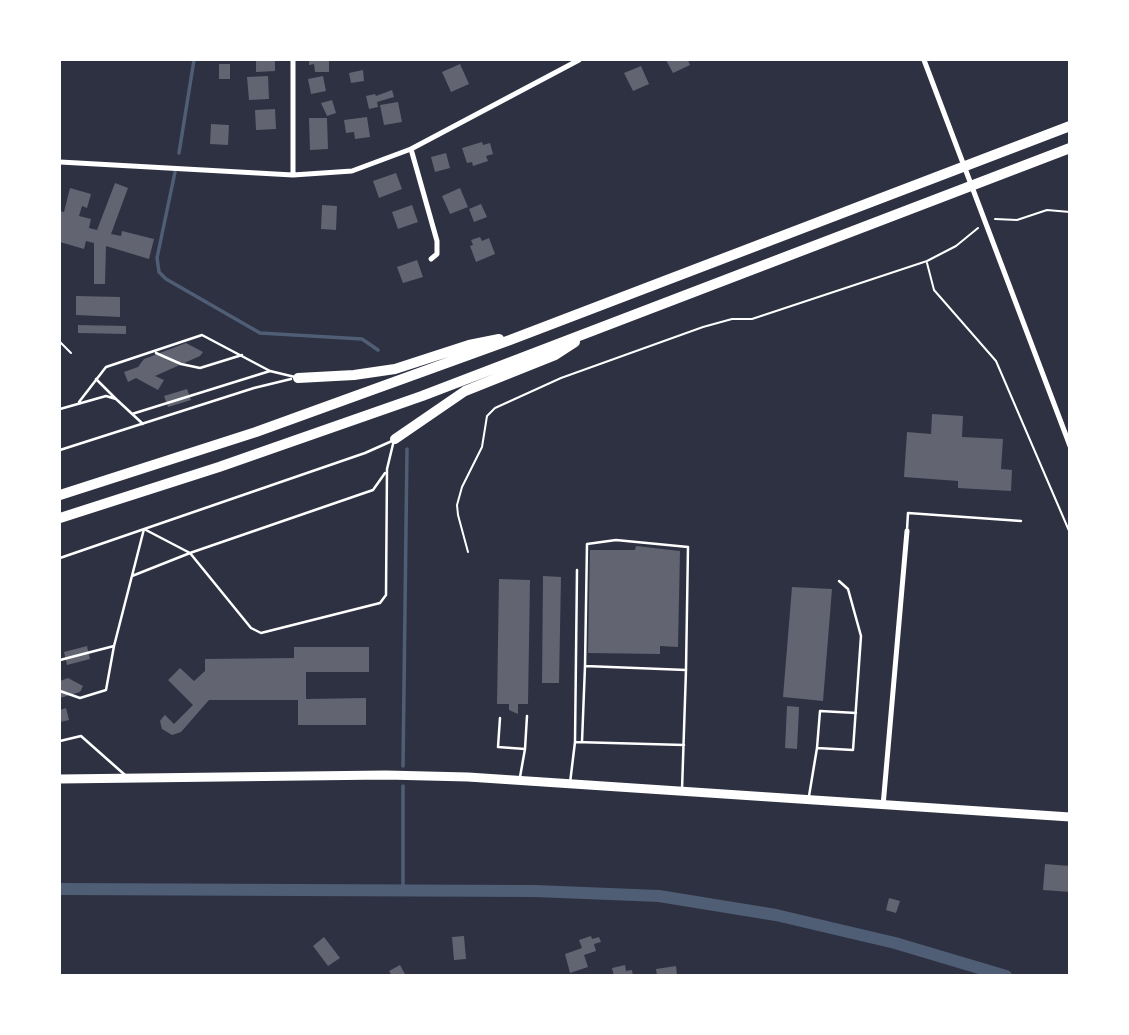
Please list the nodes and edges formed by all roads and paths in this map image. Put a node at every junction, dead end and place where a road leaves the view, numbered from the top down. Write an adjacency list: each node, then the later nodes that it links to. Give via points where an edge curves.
1 (293, 60): 8 (street)
2 (579, 60): 6 (street)
3 (924, 60): 29 (street)
4 (1069, 125): 15 (highway)
5 (1069, 148): 14 (highway)
6 (411, 149): 8 (street, via 352,171); 12 (street, via 437,241 437,254)
7 (60, 162): 8 (street)
8 (293, 175)
9 (1069, 212): 10 (path, via 1047,210 1017,219)
10 (995, 219)
11 (985, 224): 13 (path)
12 (431, 260)
13 (927, 261): 37 (path, via 934,290 996,361); 38 (path, via 752,319 703,327 495,408 487,416 482,447 457,505)
14 (582, 335): 28 (highway, via 555,355 465,391); 33 (highway, via 257,454)
15 (510, 340): 21 (highway, via 469,345 395,369); 32 (highway, via 256,432)
16 (60, 342): 18 (path)
17 (154, 352): 19 (lane, via 200,368); 19 (lane, via 202,335); 22 (lane, via 107,367)
18 (71, 354)
19 (242, 355): 20 (lane)
20 (270, 371): 21 (lane); 26 (lane)
21 (298, 378): 27 (lane)
22 (96, 379): 23 (lane); 24 (lane)
23 (116, 398): 24 (lane); 26 (lane)
24 (79, 402): 25 (lane)
25 (60, 408)
26 (132, 414): 27 (lane)
27 (143, 424): 30 (lane)
28 (395, 439): 31 (lane); 35 (lane)
29 (1069, 446)
30 (60, 450)
31 (387, 469): 39 (lane, via 373,490); 39 (lane, via 386,595 374,606 261,634 251,628)
32 (60, 495)
33 (60, 518)
34 (1021, 521): 36 (lane, via 908,513)
35 (144, 529): 39 (lane); 40 (lane); 42 (lane)
36 (907, 531): 64 (street)
37 (1069, 533)
38 (468, 552)
39 (190, 553): 42 (lane)
40 (60, 558)
41 (577, 570): 53 (lane)
42 (132, 576): 44 (lane)
43 (839, 581): 49 (lane, via 848,589 862,636)
44 (114, 646): 45 (lane); 48 (lane, via 106,690 80,698)
45 (60, 660)
46 (585, 666): 47 (lane); 47 (lane, via 587,544 616,540 688,547); 54 (lane)
47 (686, 670): 55 (lane)
48 (60, 691)
49 (856, 713): 56 (lane, via 853,750); 56 (lane, via 820,711)
50 (527, 716): 57 (lane)
51 (500, 718): 57 (lane, via 498,747)
52 (60, 741): 58 (lane, via 80,736)
53 (575, 742): 54 (lane); 61 (lane)
54 (582, 742): 55 (lane)
55 (684, 745): 62 (lane)
56 (817, 748): 63 (lane)
57 (525, 749): 60 (lane)
58 (129, 778): 59 (main road); 60 (main road, via 386,775)
59 (60, 779)
60 (520, 780): 61 (main road)
61 (570, 783): 62 (main road)
62 (682, 791): 63 (main road)
63 (809, 800): 64 (main road)
64 (883, 806): 65 (main road)
65 (1069, 817)

